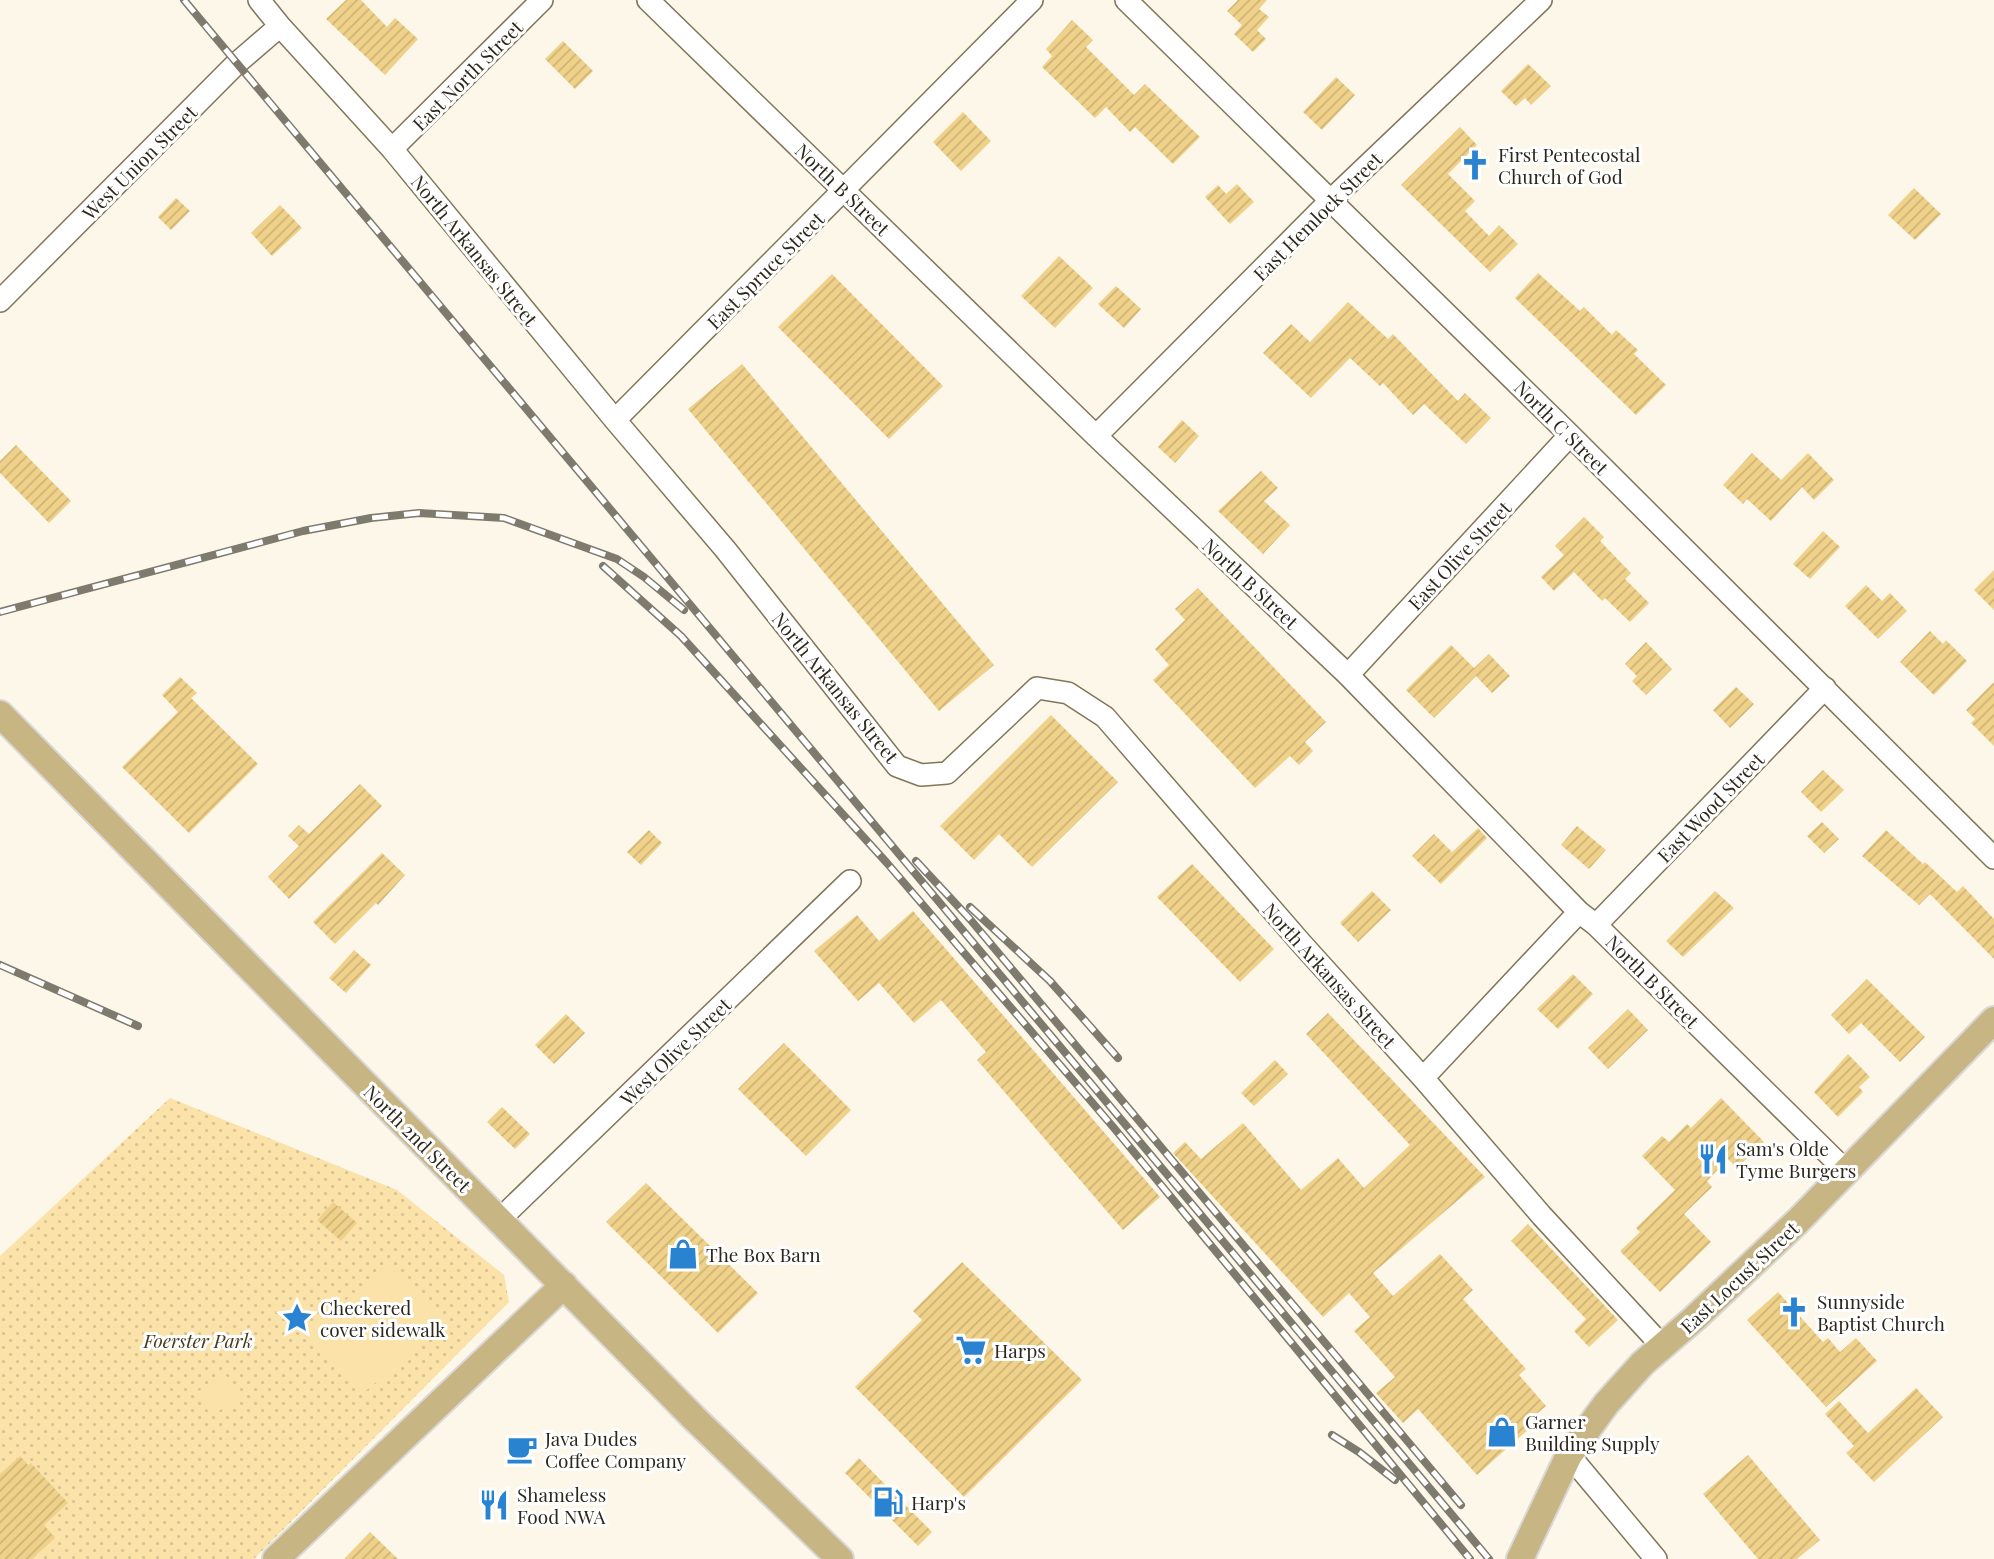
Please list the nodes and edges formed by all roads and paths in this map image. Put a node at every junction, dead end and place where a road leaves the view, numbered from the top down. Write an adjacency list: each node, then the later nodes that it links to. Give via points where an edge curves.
1 (259, 0): 7 (street, North Arkansas Street)
2 (542, 0): 8 (street, East North Street)
3 (648, 0): 9 (street, North B Street)
4 (1031, 0): 9 (street, East Spruce Street)
5 (1126, 0): 10 (street, North C Street)
6 (1541, 0): 10 (street, East Hemlock Street)
7 (280, 26): 8 (street, North Arkansas Street); 11 (street, West Union Street, via 237,63)
8 (392, 149): 12 (street, North Arkansas Street)
9 (844, 191): 12 (street, East Spruce Street); 14 (street, North B Street)
10 (1330, 201): 13 (street, North C Street); 14 (street, East Hemlock Street)
11 (0, 301)
12 (615, 420): 23 (street, North Arkansas Street, via 725,549 897,766 921,775 947,773 1037,688 1068,693 1105,717)
13 (1570, 435): 15 (street, East Olive Street); 16 (street, North C Street)
14 (1096, 436): 15 (street, North B Street)
15 (1348, 675): 20 (street, North B Street)
16 (1825, 688): 18 (street, North C Street); 21 (street, East Wood Street)
17 (0, 714): 25 (main road, North 2nd Street)
18 (1994, 858)
19 (850, 881): 25 (street, West Olive Street)
20 (1579, 912): 21 (street, North B Street); 23 (street)
21 (1596, 925): 24 (street, North B Street)
22 (1994, 1020): 24 (main road, East Locust Street)
23 (1423, 1078): 27 (street, North Arkansas Street)
24 (1847, 1172): 27 (main road, East Locust Street)
25 (499, 1220): 26 (main road, North 2nd Street)
26 (564, 1285): 29 (main road); 30 (main road, North 2nd Street)
27 (1662, 1347): 28 (main road, East Locust Street, via 1606,1404)
28 (1569, 1455): 31 (main road, East Locust Street); 32 (street)
29 (277, 1559)
30 (840, 1559)
31 (1520, 1559)
32 (1656, 1559)

